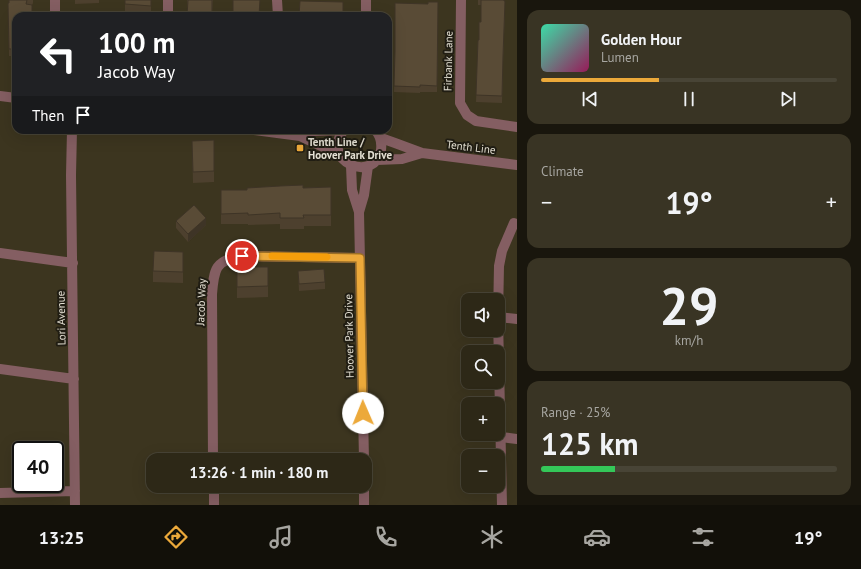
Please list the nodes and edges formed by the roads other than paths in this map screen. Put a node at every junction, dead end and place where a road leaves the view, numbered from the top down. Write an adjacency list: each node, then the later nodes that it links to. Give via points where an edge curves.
1 (55, 0): 6 (street)
2 (168, 0): 7 (street)
3 (277, 0): 8 (street)
4 (366, 0): 9 (street)
5 (461, 0): 12 (street, Firbank Lane, via 460,103 467,115 476,121)
6 (55, 12)
7 (168, 12)
8 (278, 12)
9 (366, 12)
10 (0, 96): 11 (street)
11 (12, 98)
12 (517, 127)
13 (72, 134): 29 (street, Lori Avenue)
14 (285, 134): 18 (street)
15 (306, 134): 18 (street)
16 (341, 134): 20 (street, via 338,142)
17 (378, 134): 19 (street, Tenth Line); 21 (street, via 382,146)
18 (300, 136): 20 (street)
19 (422, 153): 21 (street, Tenth Line, via 400,159); 22 (street, Tenth Line)
20 (340, 155): 23 (street)
21 (377, 160): 24 (street)
22 (517, 165)
23 (351, 166): 24 (street); 25 (street, Hoover Park Drive, via 352,190)
24 (368, 166): 25 (street, Hoover Park Drive)
25 (359, 212): 28 (street, Hoover Park Drive)
26 (514, 223): 30 (street, via 502,252)
27 (0, 253): 29 (street)
28 (360, 258): 40 (street, Jacob Way, via 242,256 225,260 214,272); 41 (street, Hoover Park Drive)
29 (73, 263): 35 (street, Lori Avenue)
30 (499, 293)
31 (505, 318): 32 (street)
32 (517, 319)
33 (498, 337): 36 (street)
34 (0, 369): 35 (street)
35 (74, 379): 42 (street, Lori Avenue)
36 (500, 397)
37 (505, 438): 38 (street)
38 (517, 439)
39 (501, 441): 49 (street)
40 (213, 453)
41 (364, 453)
42 (75, 491): 43 (street); 46 (street, Lori Avenue)
43 (0, 492)
44 (214, 493): 47 (street)
45 (364, 493): 48 (street)
46 (75, 505)
47 (214, 505)
48 (364, 505)
49 (502, 505)

